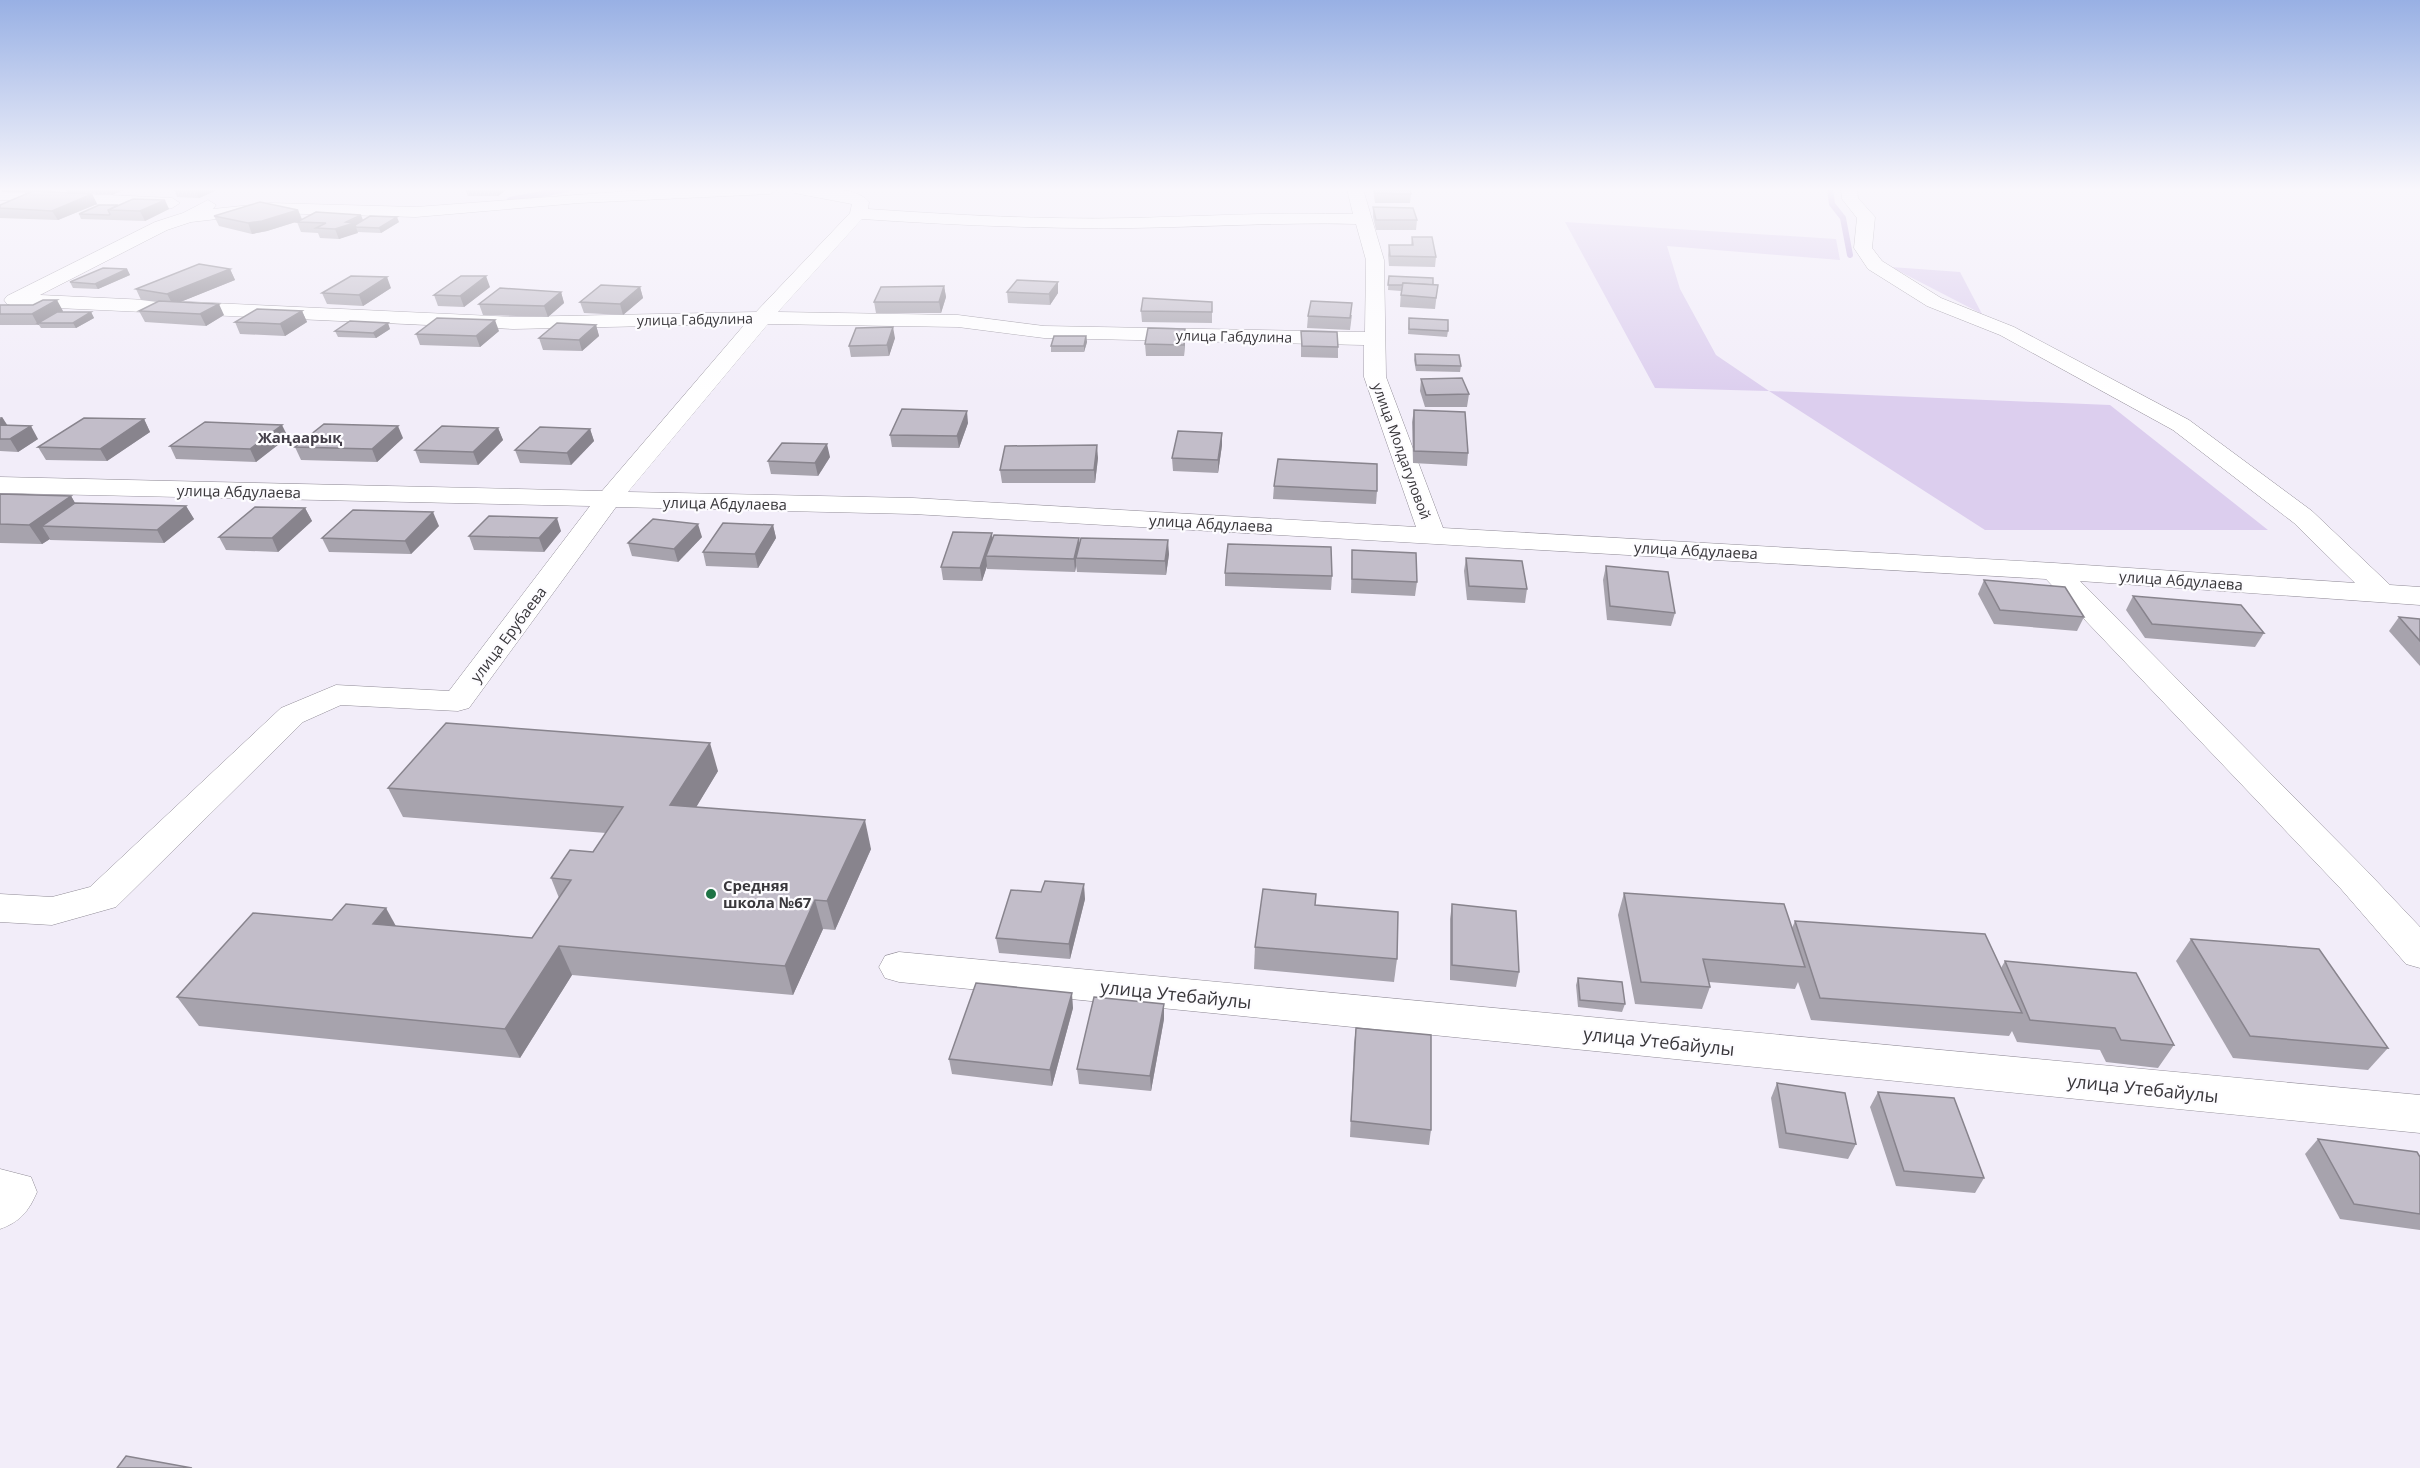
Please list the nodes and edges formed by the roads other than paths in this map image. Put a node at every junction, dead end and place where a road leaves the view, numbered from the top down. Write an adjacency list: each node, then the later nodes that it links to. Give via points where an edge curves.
1 (99, 258): 5 (street)
2 (818, 258): 6 (street, улица Ерубаева)
3 (1374, 258): 7 (street, улица Молдагуловой)
4 (1870, 258): 12 (street, via 1875,265 1934,302 2007,331 2181,425 2303,517)
5 (7, 304): 6 (street, улица Габдулина, via 513,323)
6 (762, 318): 7 (street, улица Габдулина, via 958,321 1044,332); 9 (street, улица Ерубаева)
7 (1375, 339): 10 (street, улица Молдагуловой, via 1375,378)
8 (0, 485): 9 (street, улица Абдулаева)
9 (607, 501): 10 (street, улица Абдулаева, via 913,506); 14 (street, улица Ерубаева, via 458,701 336,694 292,715 103,897 52,911)
10 (1432, 535): 11 (street, улица Абдулаева)
11 (2054, 571): 12 (street, улица Абдулаева); 15 (street)
12 (2383, 594): 13 (street, улица Абдулаева)
13 (2420, 596)
14 (0, 908)
15 (2420, 953)
16 (899, 967): 17 (street, улица Утебайулы)
17 (2420, 1114)
18 (0, 1190): 19 (street, via 14,1192)
19 (0, 1208)

